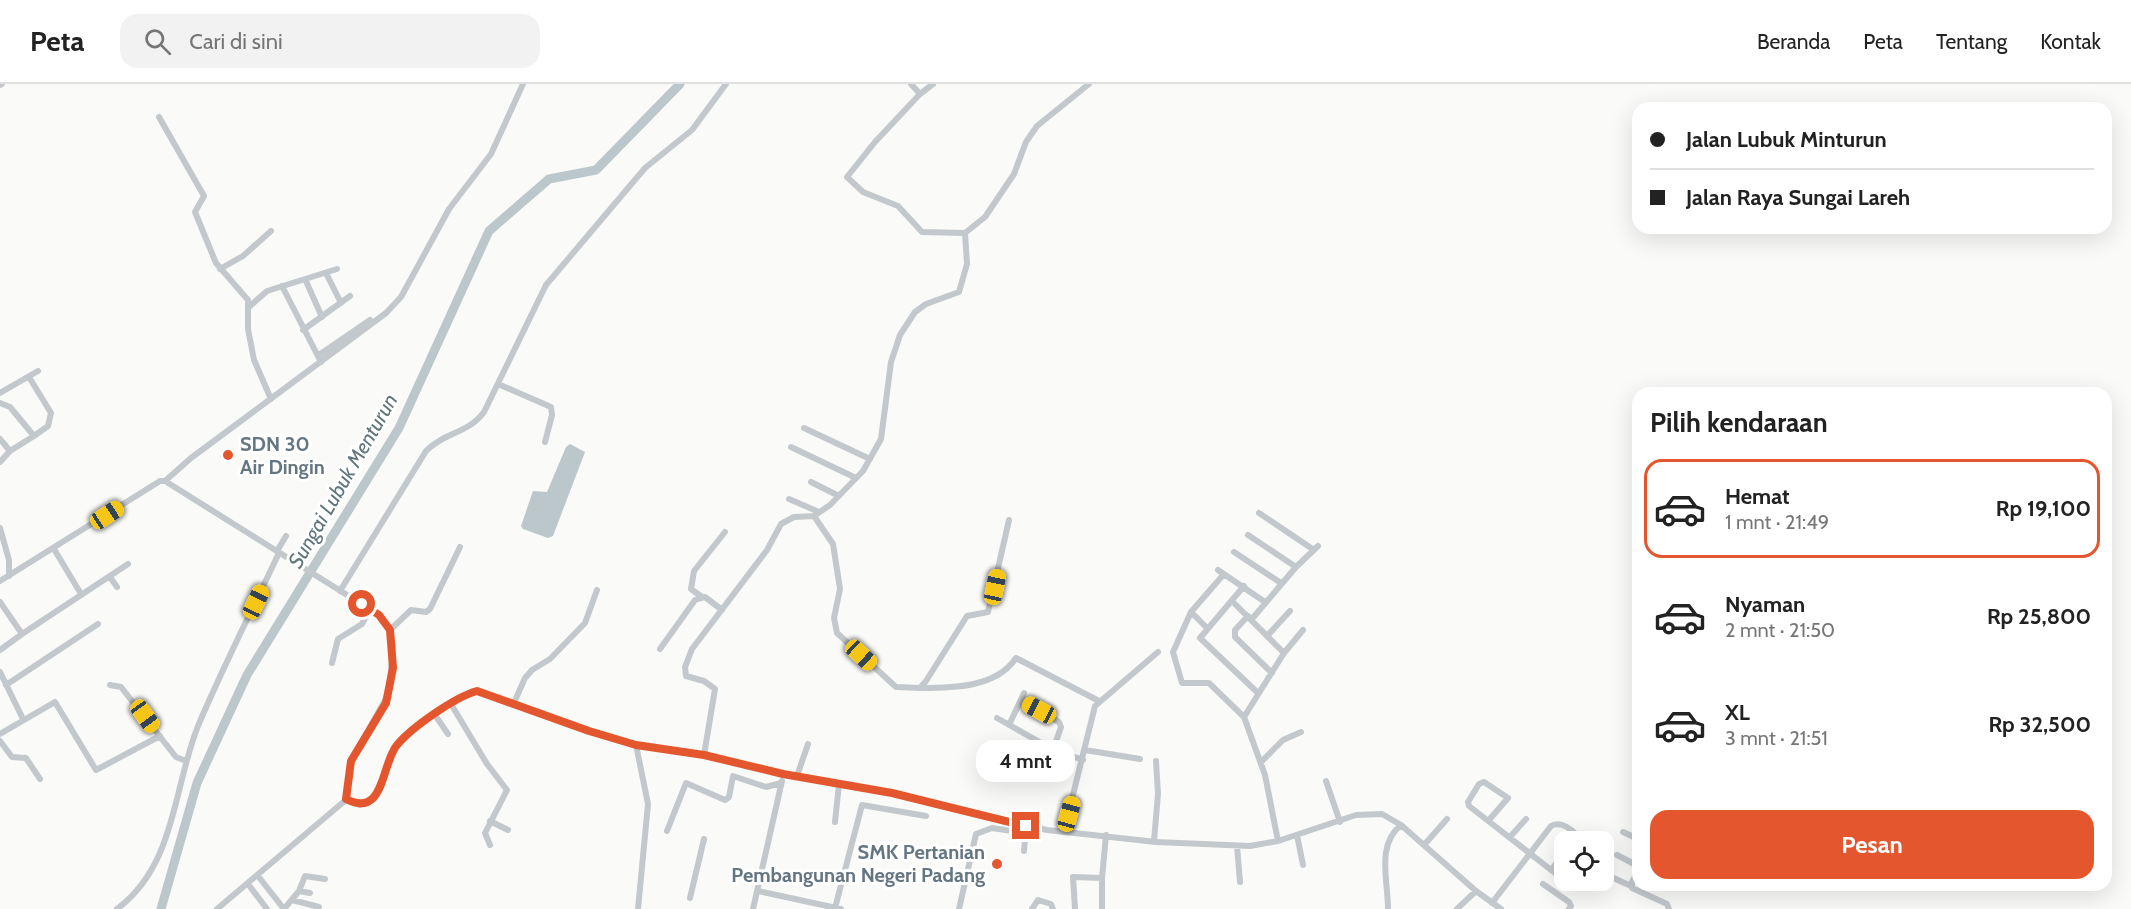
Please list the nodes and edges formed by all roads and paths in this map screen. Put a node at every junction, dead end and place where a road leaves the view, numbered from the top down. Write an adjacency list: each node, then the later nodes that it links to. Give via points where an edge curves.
1 (523, 84): 21 (street, via 491,154 449,209 401,297 386,313)
2 (726, 84): 24 (street, via 692,130 645,168 546,285)
3 (910, 84): 6 (street)
4 (933, 84): 6 (street)
5 (1089, 84): 9 (street, via 1037,126 1026,142 1014,174 985,217)
6 (920, 94): 9 (street, via 847,177 863,192 898,206 922,232)
7 (159, 117): 10 (street, via 204,194 195,212)
8 (271, 231): 10 (street, via 243,256)
9 (965, 234): 34 (street, via 967,264 961,290 915,312 900,335 891,363 881,439)
10 (220, 269): 17 (street)
11 (337, 269): 12 (street)
12 (326, 273): 13 (street); 16 (street)
13 (305, 279): 14 (street); 18 (street)
14 (282, 286): 17 (street, via 267,291); 20 (street)
15 (350, 296): 16 (street)
16 (341, 303): 18 (street)
17 (250, 306): 26 (street, via 248,329 254,360)
18 (322, 317): 20 (street)
19 (370, 320): 21 (street)
20 (303, 330): 21 (street)
21 (320, 359): 26 (street)
22 (38, 371): 23 (street)
23 (29, 377): 25 (street); 29 (street, via 51,413 48,426)
24 (498, 384): 31 (street, via 551,407); 60 (street, via 484,412 471,426 439,440 426,451)
25 (0, 393)
26 (271, 399): 37 (street)
27 (0, 402): 29 (street, via 10,407)
28 (804, 428): 34 (street)
29 (34, 436): 33 (street)
30 (0, 439): 33 (street)
31 (545, 442)
32 (791, 447): 36 (street)
33 (10, 451): 35 (street)
34 (870, 459): 36 (street)
35 (0, 462)
36 (856, 478): 39 (street)
37 (165, 481): 49 (street); 50 (street)
38 (811, 482): 39 (street)
39 (839, 496): 42 (street)
40 (789, 499): 42 (street)
41 (1258, 513): 53 (street, via 1316,548)
42 (816, 514): 68 (street, via 794,517 781,524 767,550); 87 (street, via 832,544 840,589 834,618 837,633 896,687)
43 (1009, 520): 87 (street, via 990,609 986,614 967,616)
44 (0, 528): 54 (street)
45 (725, 532): 63 (street, via 692,575 691,589)
46 (1248, 534): 53 (street)
47 (286, 536): 50 (street)
48 (460, 547): 74 (street, via 430,609 411,610)
49 (54, 549): 54 (street); 62 (street)
50 (278, 552): 60 (street); 110 (street, via 214,689)
51 (1234, 552): 57 (street)
52 (128, 564): 55 (street)
53 (1296, 567): 57 (street)
54 (9, 576): 56 (street)
55 (110, 577): 59 (street); 62 (street)
56 (0, 581)
57 (1281, 583): 66 (street)
58 (1244, 586): 65 (street); 66 (street); 70 (street, via 1221,572)
59 (117, 587)
60 (337, 590): 67 (street)
61 (597, 590): 93 (street, via 585,623 550,659 532,670)
62 (81, 594): 76 (street)
63 (702, 597): 68 (street); 78 (street, via 691,603)
64 (0, 602): 76 (street)
65 (1232, 602): 71 (street); 73 (street)
66 (1265, 602): 71 (street)
67 (370, 609): 74 (street); 82 (street, via 362,624 338,639)
68 (722, 610): 108 (street, via 692,649 684,672 715,689)
69 (1290, 611): 77 (street)
70 (1191, 612): 73 (street); 96 (street, via 1173,652 1180,681 1209,683)
71 (1249, 618): 77 (street); 84 (street, via 1235,630 1235,637)
72 (98, 624): 85 (street)
73 (1207, 628): 89 (street, via 1200,640)
74 (390, 630): 120 (street, via 393,657 389,693 351,761)
75 (1304, 630): 81 (street)
76 (22, 634): 79 (street)
77 (1267, 636): 81 (street)
78 (660, 649)
79 (0, 650)
80 (1158, 652): 91 (street)
81 (1284, 653): 84 (street)
82 (332, 663)
83 (0, 672): 85 (street)
84 (1272, 673): 89 (street)
85 (6, 684): 97 (street)
86 (110, 686): 102 (street, via 121,687)
87 (920, 688): 91 (street, via 960,688 1003,673 1016,658)
88 (1024, 693): 90 (street)
89 (1258, 693): 96 (street)
90 (1021, 700): 98 (street); 106 (street, via 1059,722)
91 (1099, 701): 107 (street, via 1092,712)
92 (451, 704): 93 (street, via 477,691); 94 (street); 125 (street, via 507,790)
93 (513, 705): 105 (street)
94 (435, 715): 101 (street); 120 (street, via 397,745 375,796 360,805)
95 (997, 717): 98 (street)
96 (1244, 717): 113 (street)
97 (23, 720): 100 (street); 102 (street, via 55,703 96,770)
98 (1009, 725): 106 (street)
99 (1301, 732): 113 (street, via 1290,735)
100 (0, 734)
101 (448, 734)
102 (160, 736): 110 (street, via 176,757)
103 (0, 741): 116 (street, via 12,757 26,758)
104 (808, 744): 115 (street)
105 (636, 745): 108 (street); 175 (street, via 648,804)
106 (1053, 750): 111 (street)
107 (1085, 750): 109 (street); 111 (street)
108 (704, 755): 114 (street)
109 (1140, 759)
110 (186, 760): 171 (street, via 164,845 135,892)
111 (1083, 760): 132 (street)
112 (1156, 761): 141 (street)
113 (1261, 762): 142 (street)
114 (783, 774): 115 (street); 118 (street)
115 (797, 776): 119 (street)
116 (40, 779)
117 (1326, 782): 127 (street)
118 (781, 783): 131 (street, via 766,787 733,776 725,800 686,783); 162 (street)
119 (840, 784): 126 (street); 129 (street)
120 (346, 799): 153 (street)
121 (926, 816): 170 (street, via 862,805)
122 (1447, 819): 144 (street)
123 (1526, 819): 139 (street)
124 (1489, 820): 124 (street, via 1468,803 1484,782 1508,798); 139 (street)
125 (490, 821): 130 (street); 143 (street, via 484,835)
126 (835, 822)
127 (1340, 822): 128 (street, via 1374,813); 136 (street)
128 (1401, 825): 144 (street); 182 (street, via 1387,842)
129 (1026, 826): 132 (street); 135 (street)
130 (508, 830)
131 (667, 831)
132 (1064, 831): 137 (street)
133 (1573, 831): 147 (street, via 1554,824)
134 (1623, 832): 138 (street)
135 (1025, 833): 146 (street); 177 (street, via 988,828 976,834)
136 (1297, 835): 142 (street); 150 (street)
137 (1106, 836): 141 (street); 154 (street)
138 (1632, 836)
139 (1510, 837): 147 (street)
140 (704, 839): 166 (street)
141 (1154, 841): 145 (street)
142 (1278, 841): 145 (street)
143 (490, 845)
144 (1424, 845): 163 (street)
145 (1237, 846): 157 (street)
146 (1024, 850)
147 (1531, 853): 152 (street); 168 (street)
148 (1617, 855): 149 (street)
149 (1632, 863)
150 (1303, 866)
151 (1554, 866): 152 (street)
152 (1552, 869)
153 (258, 876): 158 (street); 174 (street)
154 (1102, 878): 180 (street, via 1073,877); 181 (street)
155 (1614, 878): 160 (street)
156 (325, 879): 161 (street, via 305,876)
157 (1240, 882)
158 (248, 884): 172 (street); 173 (street)
159 (1543, 884): 185 (street, via 1569,902)
160 (1631, 886)
161 (299, 891): 165 (street); 167 (street)
162 (758, 891): 170 (street); 176 (street)
163 (1476, 891): 168 (street); 183 (street)
164 (1641, 891): 186 (street, via 1667,904)
165 (310, 893)
166 (690, 898)
167 (292, 900): 169 (street); 174 (street)
168 (1492, 903): 184 (street)
169 (319, 906)
170 (838, 908)
171 (117, 909)
172 (217, 909)
173 (267, 909)
174 (284, 909)
175 (638, 909)
176 (753, 909)
177 (959, 909)
178 (1032, 909): 179 (street, via 1038,900 1051,904)
179 (1053, 909)
180 (1075, 909)
181 (1102, 909)
182 (1388, 909)
183 (1457, 909)
184 (1501, 909)
185 (1569, 909)
186 (1668, 909)

